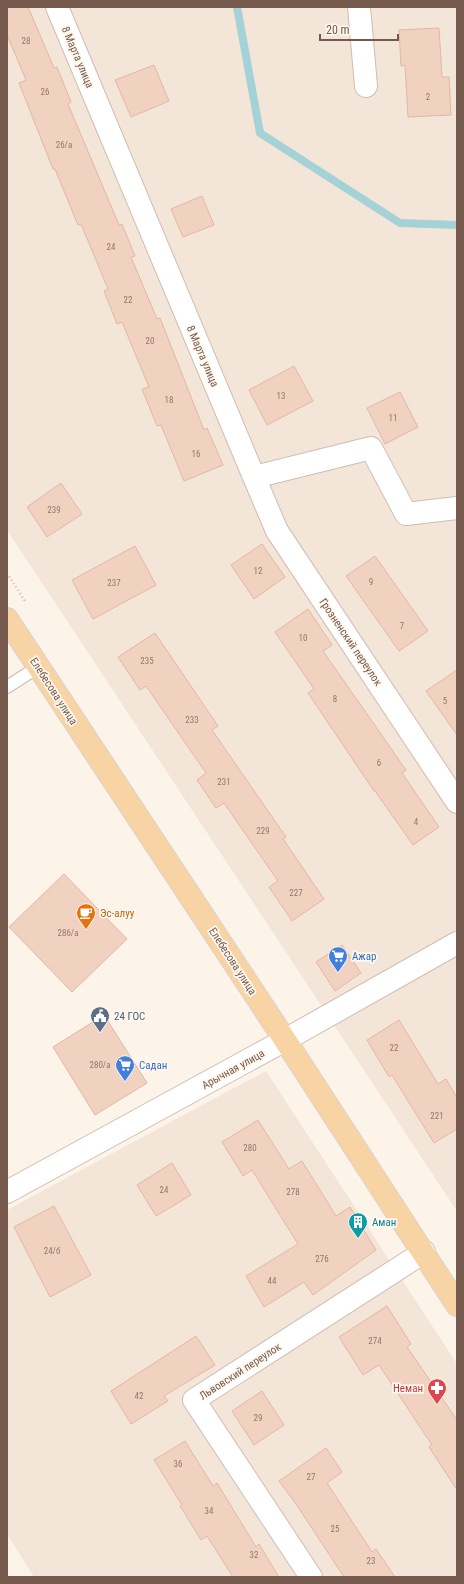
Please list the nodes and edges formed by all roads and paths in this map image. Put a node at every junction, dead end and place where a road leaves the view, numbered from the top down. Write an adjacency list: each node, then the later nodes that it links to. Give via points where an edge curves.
1 (57, 7): 4 (street, 8 Марта улица)
2 (358, 7): 3 (street)
3 (366, 86)
4 (254, 477): 5 (street, via 371,448 406,514); 9 (street, Грозненский переулок, via 277,531)
5 (457, 508)
6 (7, 619): 7 (main road, Елебесова улица)
7 (38, 667): 8 (lane); 11 (main road, Елебесова улица)
8 (7, 687)
9 (457, 802)
10 (457, 943): 11 (street, Арычная улица)
11 (285, 1040): 12 (street, Арычная улица); 13 (main road, Елебесова улица)
12 (7, 1192)
13 (424, 1252): 14 (main road, Елебесова улица); 15 (street, Львовский переулок, via 194,1400)
14 (457, 1305)
15 (311, 1577)

